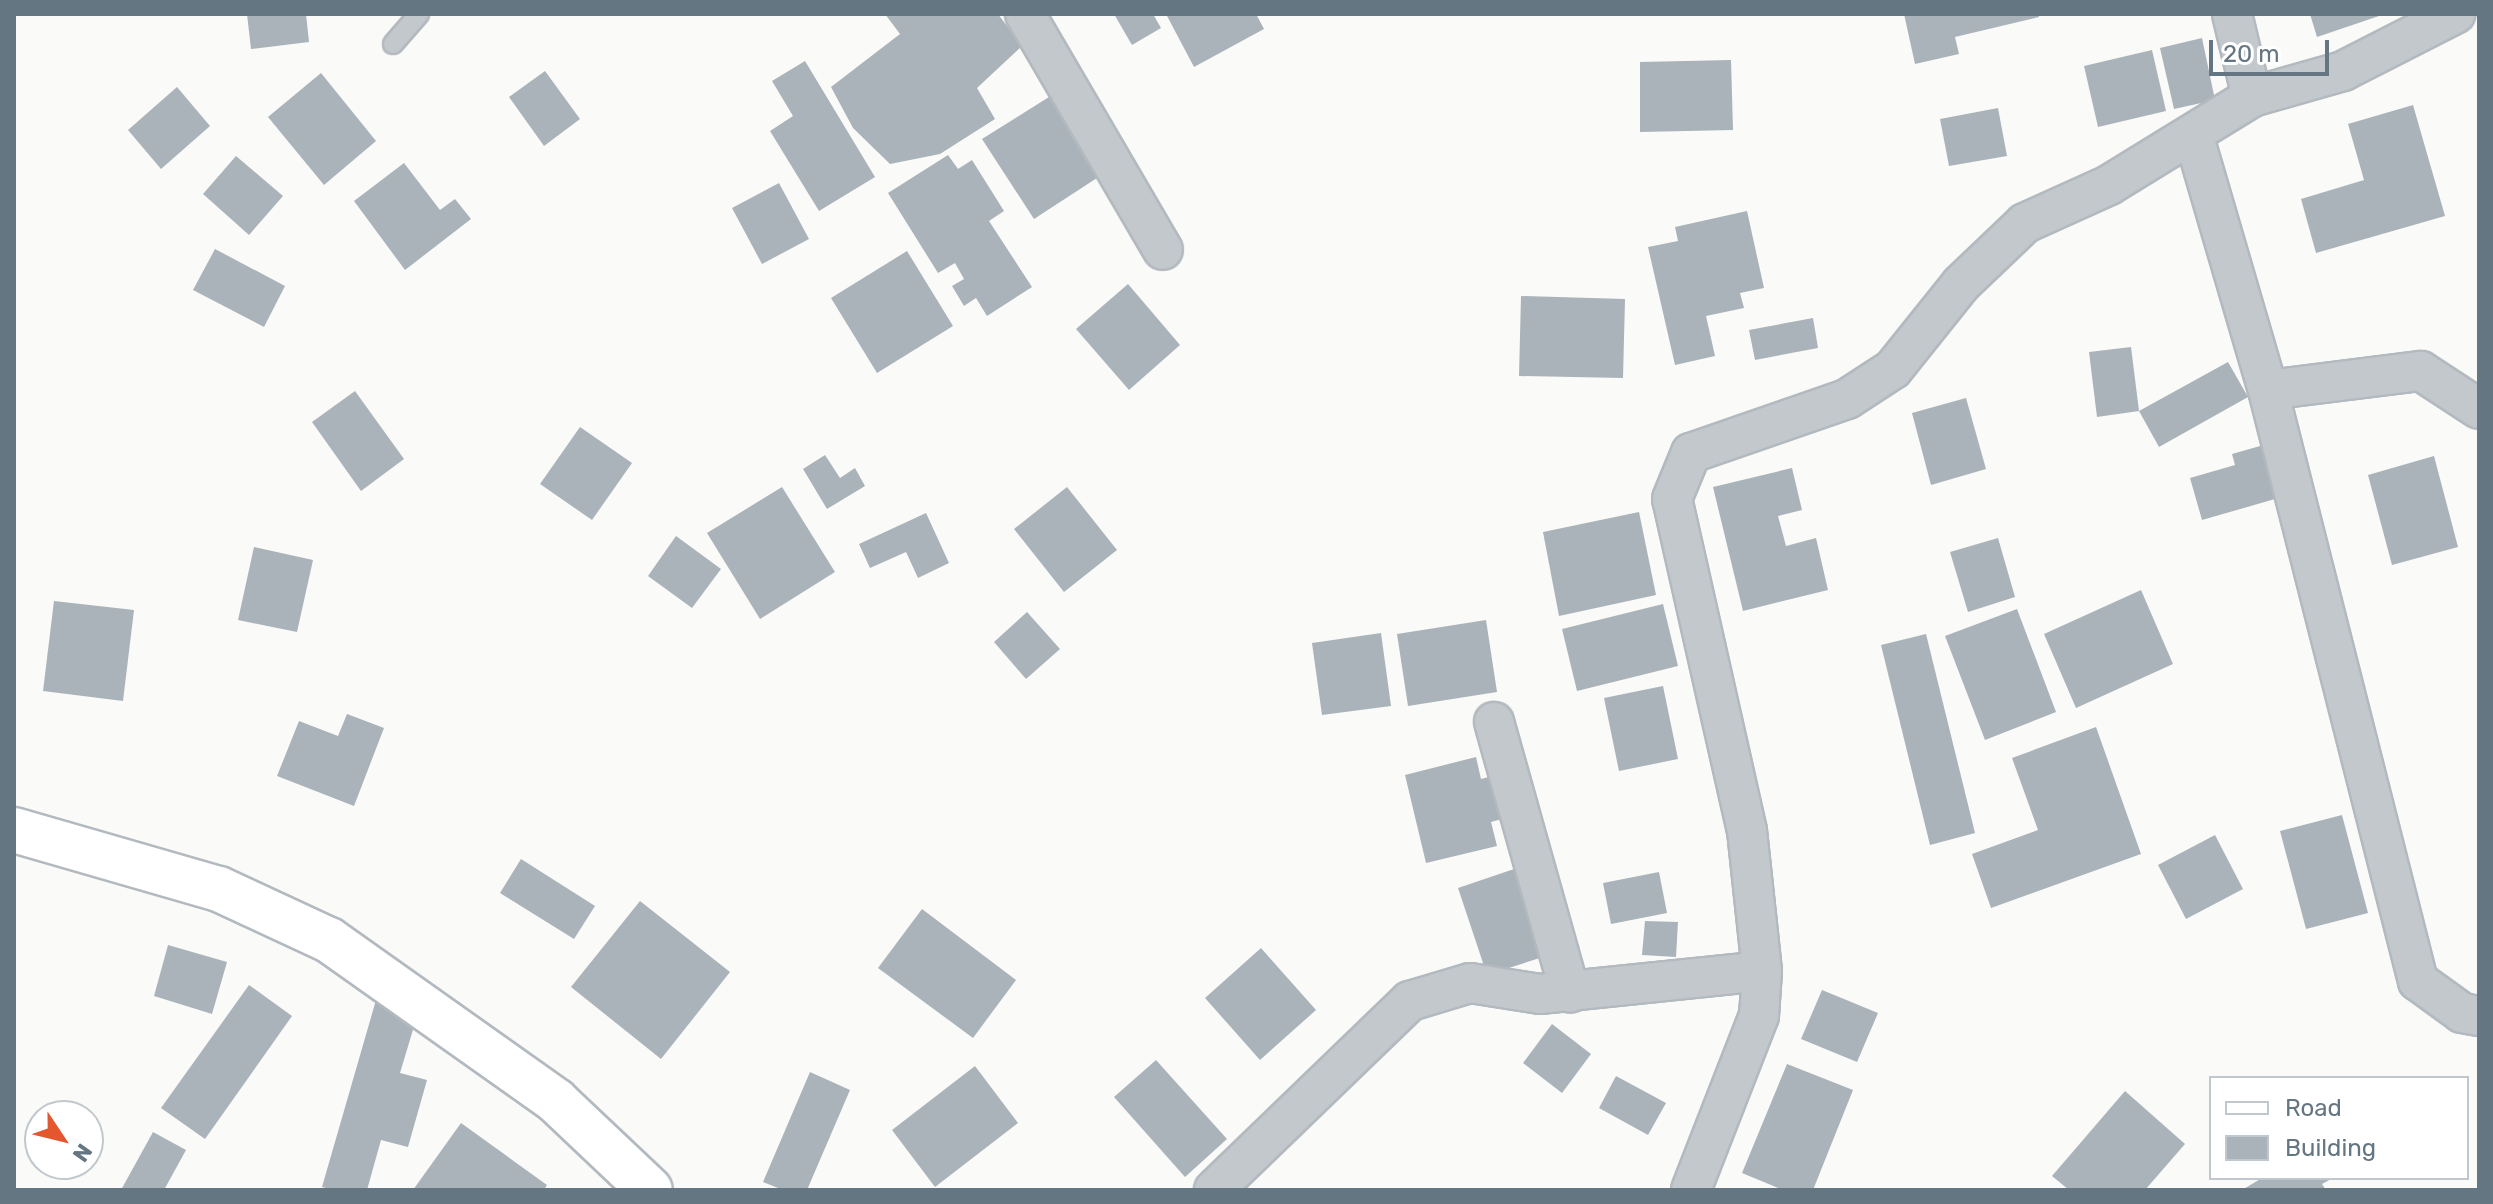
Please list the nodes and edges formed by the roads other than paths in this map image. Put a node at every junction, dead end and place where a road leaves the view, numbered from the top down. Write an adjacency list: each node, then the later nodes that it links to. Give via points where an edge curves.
1 (419, 14): 5 (lane)
2 (1025, 14): 8 (street)
3 (2232, 14): 6 (street)
4 (2455, 14): 6 (street, via 2343,71)
5 (393, 44)
6 (2252, 97): 7 (street)
7 (2193, 134): 9 (street); 13 (street, via 2025,223 1961,284 1893,369 1847,399 1691,453 1679,472 1672,499 1747,831)
8 (1163, 250)
9 (2268, 390): 10 (street, via 2421,371); 15 (street, via 2418,981 2462,1013)
10 (2479, 409)
11 (1494, 722): 14 (street)
12 (14, 830): 16 (main road, via 219,889 329,940 556,1101)
13 (1762, 971): 14 (street); 18 (street, via 1759,1016)
14 (1570, 993): 17 (street, via 1470,983 1410,1001)
15 (2479, 1016)
16 (650, 1190)
17 (1214, 1190)
18 (1691, 1190)

